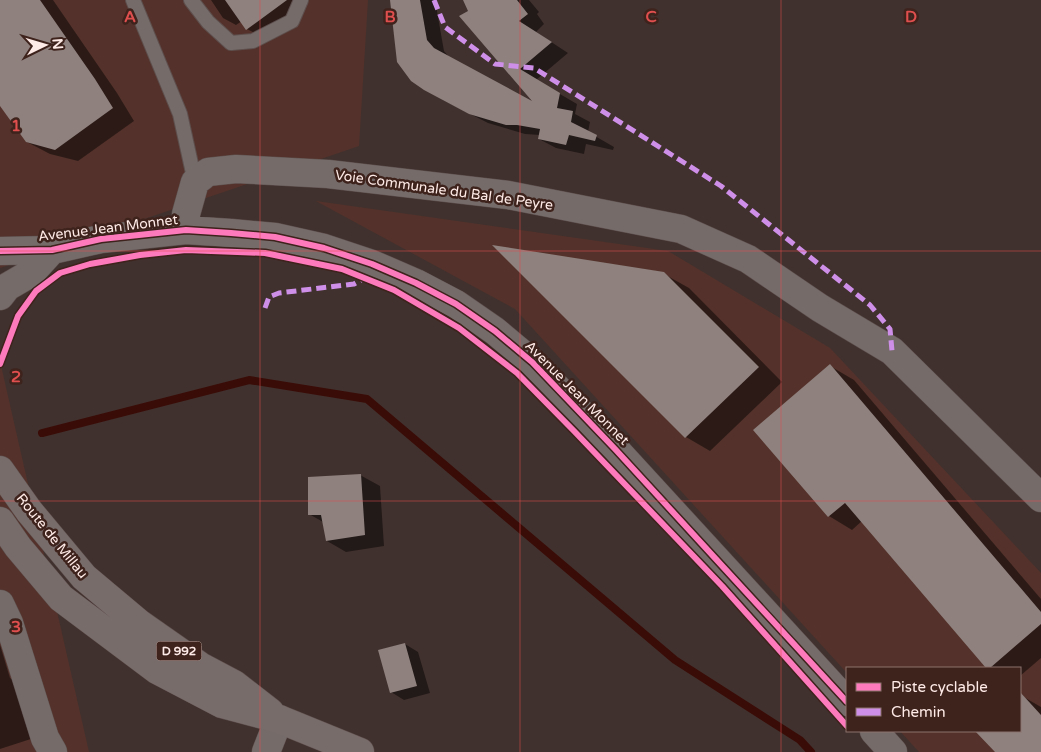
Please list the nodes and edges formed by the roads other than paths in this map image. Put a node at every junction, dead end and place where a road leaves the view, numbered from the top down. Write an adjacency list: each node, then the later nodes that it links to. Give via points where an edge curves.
1 (133, 0): 4 (lane, via 180,114)
2 (191, 0): 3 (lane, via 208,22 231,43 253,41 292,21)
3 (301, 0)
4 (195, 182): 5 (street, via 186,214); 10 (street, Voie Communale du Bal de Peyre, via 208,172 236,169 328,174 508,195 681,229 748,259 820,308 892,351)
5 (186, 230): 6 (street, Avenue Jean Monnet, via 101,239); 13 (street, Avenue Jean Monnet, via 275,237 324,248 416,283 456,304 495,331 565,395)
6 (52, 250): 7 (street, Avenue Jean Monnet); 8 (street, Avenue Jean Monnet, via 31,273 7,287)
7 (0, 251)
8 (0, 296)
9 (0, 470): 14 (main road, Route de Millau / D 992, via 84,577 140,624 200,666 234,684)
10 (1041, 498)
11 (0, 521): 14 (main road, Route de Millau / D 992, via 61,598 157,670 222,704)
12 (0, 604): 16 (street, via 45,738)
13 (846, 701)
14 (279, 719): 17 (street); 18 (main road, Route de Millau / D 992)
15 (875, 732): 19 (street)
16 (53, 752)
17 (266, 752)
18 (360, 752)
19 (894, 752)

